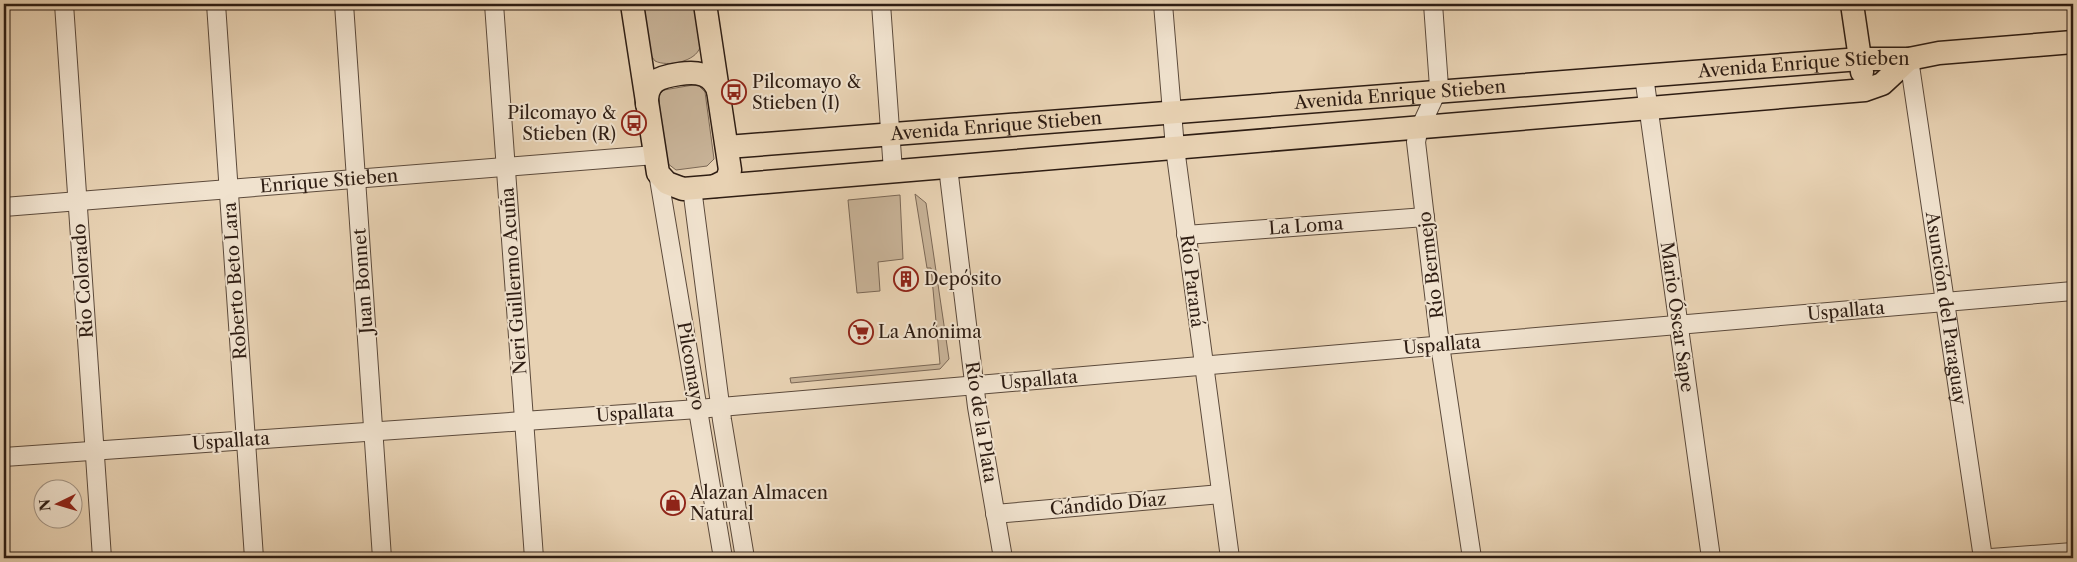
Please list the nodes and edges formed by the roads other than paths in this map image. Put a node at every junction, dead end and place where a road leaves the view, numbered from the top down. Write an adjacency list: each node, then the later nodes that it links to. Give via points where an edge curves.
1 (64, 4): 33 (street, Río Colorado)
2 (216, 4): 32 (street, Roberto Beto Lara)
3 (344, 4): 29 (street, Juan Bonnet)
4 (494, 4): 26 (street, Neri Guillermo Acuña)
5 (632, 4): 18 (main road)
6 (705, 4): 17 (main road)
7 (881, 4): 22 (street)
8 (1163, 4): 20 (street, Río Paraná)
9 (1433, 4): 16 (street, Río Bermejo)
10 (1852, 4): 12 (main road)
11 (2073, 42): 13 (main road, Avenida Enrique Stieben, via 1939,53)
12 (1860, 59): 13 (main road, Avenida Enrique Stieben); 14 (main road, Avenida Enrique Stieben); 15 (main road)
13 (1909, 59): 15 (main road, via 1888,80); 38 (street, Asunción del Paraguay)
14 (1644, 76): 16 (main road, Avenida Enrique Stieben); 19 (street, Mario Óscar Sape)
15 (1865, 90): 19 (main road, Avenida Enrique Stieben)
16 (1438, 92): 20 (main road, Avenida Enrique Stieben); 21 (street, Río Bermejo)
17 (719, 93): 18 (main road, via 713,81 700,73 665,76 650,86); 23 (main road)
18 (647, 104): 25 (main road)
19 (1649, 108): 21 (main road, Avenida Enrique Stieben); 39 (street, Mario Óscar Sape)
20 (1172, 112): 22 (main road, Avenida Enrique Stieben); 24 (street, Río Paraná)
21 (1421, 127): 24 (main road, Avenida Enrique Stieben); 35 (street, Río Bermejo, via 1416,142)
22 (891, 135): 23 (main road, Avenida Enrique Stieben); 28 (street)
23 (727, 147): 30 (main road, via 729,177)
24 (1175, 148): 27 (main road, Avenida Enrique Stieben); 36 (street, Río Paraná)
25 (657, 164): 26 (street, Enrique Stieben); 31 (main road, Avenida Enrique Stieben, via 663,180 674,187); 44 (street, Pilcomayo)
26 (506, 167): 29 (street, Enrique Stieben); 45 (street, Neri Guillermo Acuña)
27 (948, 167): 28 (main road, Avenida Enrique Stieben); 42 (street, Río de la Plata)
28 (893, 171): 30 (main road, Avenida Enrique Stieben)
29 (356, 179): 32 (street, Enrique Stieben); 46 (street, Juan Bonnet)
30 (715, 186): 31 (main road, Avenida Enrique Stieben)
31 (692, 188): 43 (street, Pilcomayo)
32 (229, 189): 33 (street, Enrique Stieben); 47 (street, Roberto Beto Lara)
33 (78, 201): 34 (street, Enrique Stieben); 48 (street, Río Colorado)
34 (4, 207)
35 (1425, 217): 36 (street, La Loma); 40 (street, Río Bermejo)
36 (1186, 235): 41 (street, Río Paraná)
37 (2073, 291): 38 (street, Uspallata)
38 (1945, 302): 39 (street, Uspallata); 63 (street, Asunción del Paraguay)
39 (1678, 325): 40 (street, Uspallata); 62 (street, Mario Óscar Sape)
40 (1440, 346): 41 (street, Uspallata); 61 (street, Río Bermejo)
41 (1204, 366): 42 (street, Uspallata); 50 (street, Río Paraná)
42 (974, 385): 43 (street, Uspallata); 51 (street, Río de la Plata)
43 (720, 407): 44 (street, Uspallata); 58 (street, Pilcomayo)
44 (698, 409): 45 (street, Uspallata); 57 (street, Pilcomayo)
45 (524, 421): 46 (street, Uspallata); 56 (street, Neri Guillermo Acuña)
46 (374, 431): 47 (street, Uspallata); 55 (street, Juan Bonnet)
47 (246, 440): 48 (street, Uspallata); 54 (street, Roberto Beto Lara)
48 (95, 451): 49 (street, Uspallata); 53 (street, Río Colorado)
49 (4, 457)
50 (1221, 494): 51 (street, Cándido Díaz); 60 (street, Río Paraná)
51 (995, 514): 59 (street, Río de la Plata)
52 (2073, 552): 64 (street)
53 (102, 558)
54 (254, 558)
55 (382, 558)
56 (534, 558)
57 (723, 558)
58 (745, 558)
59 (1003, 558)
60 (1230, 558)
61 (1472, 558)
62 (1711, 558)
63 (1983, 558)
64 (1991, 558)

